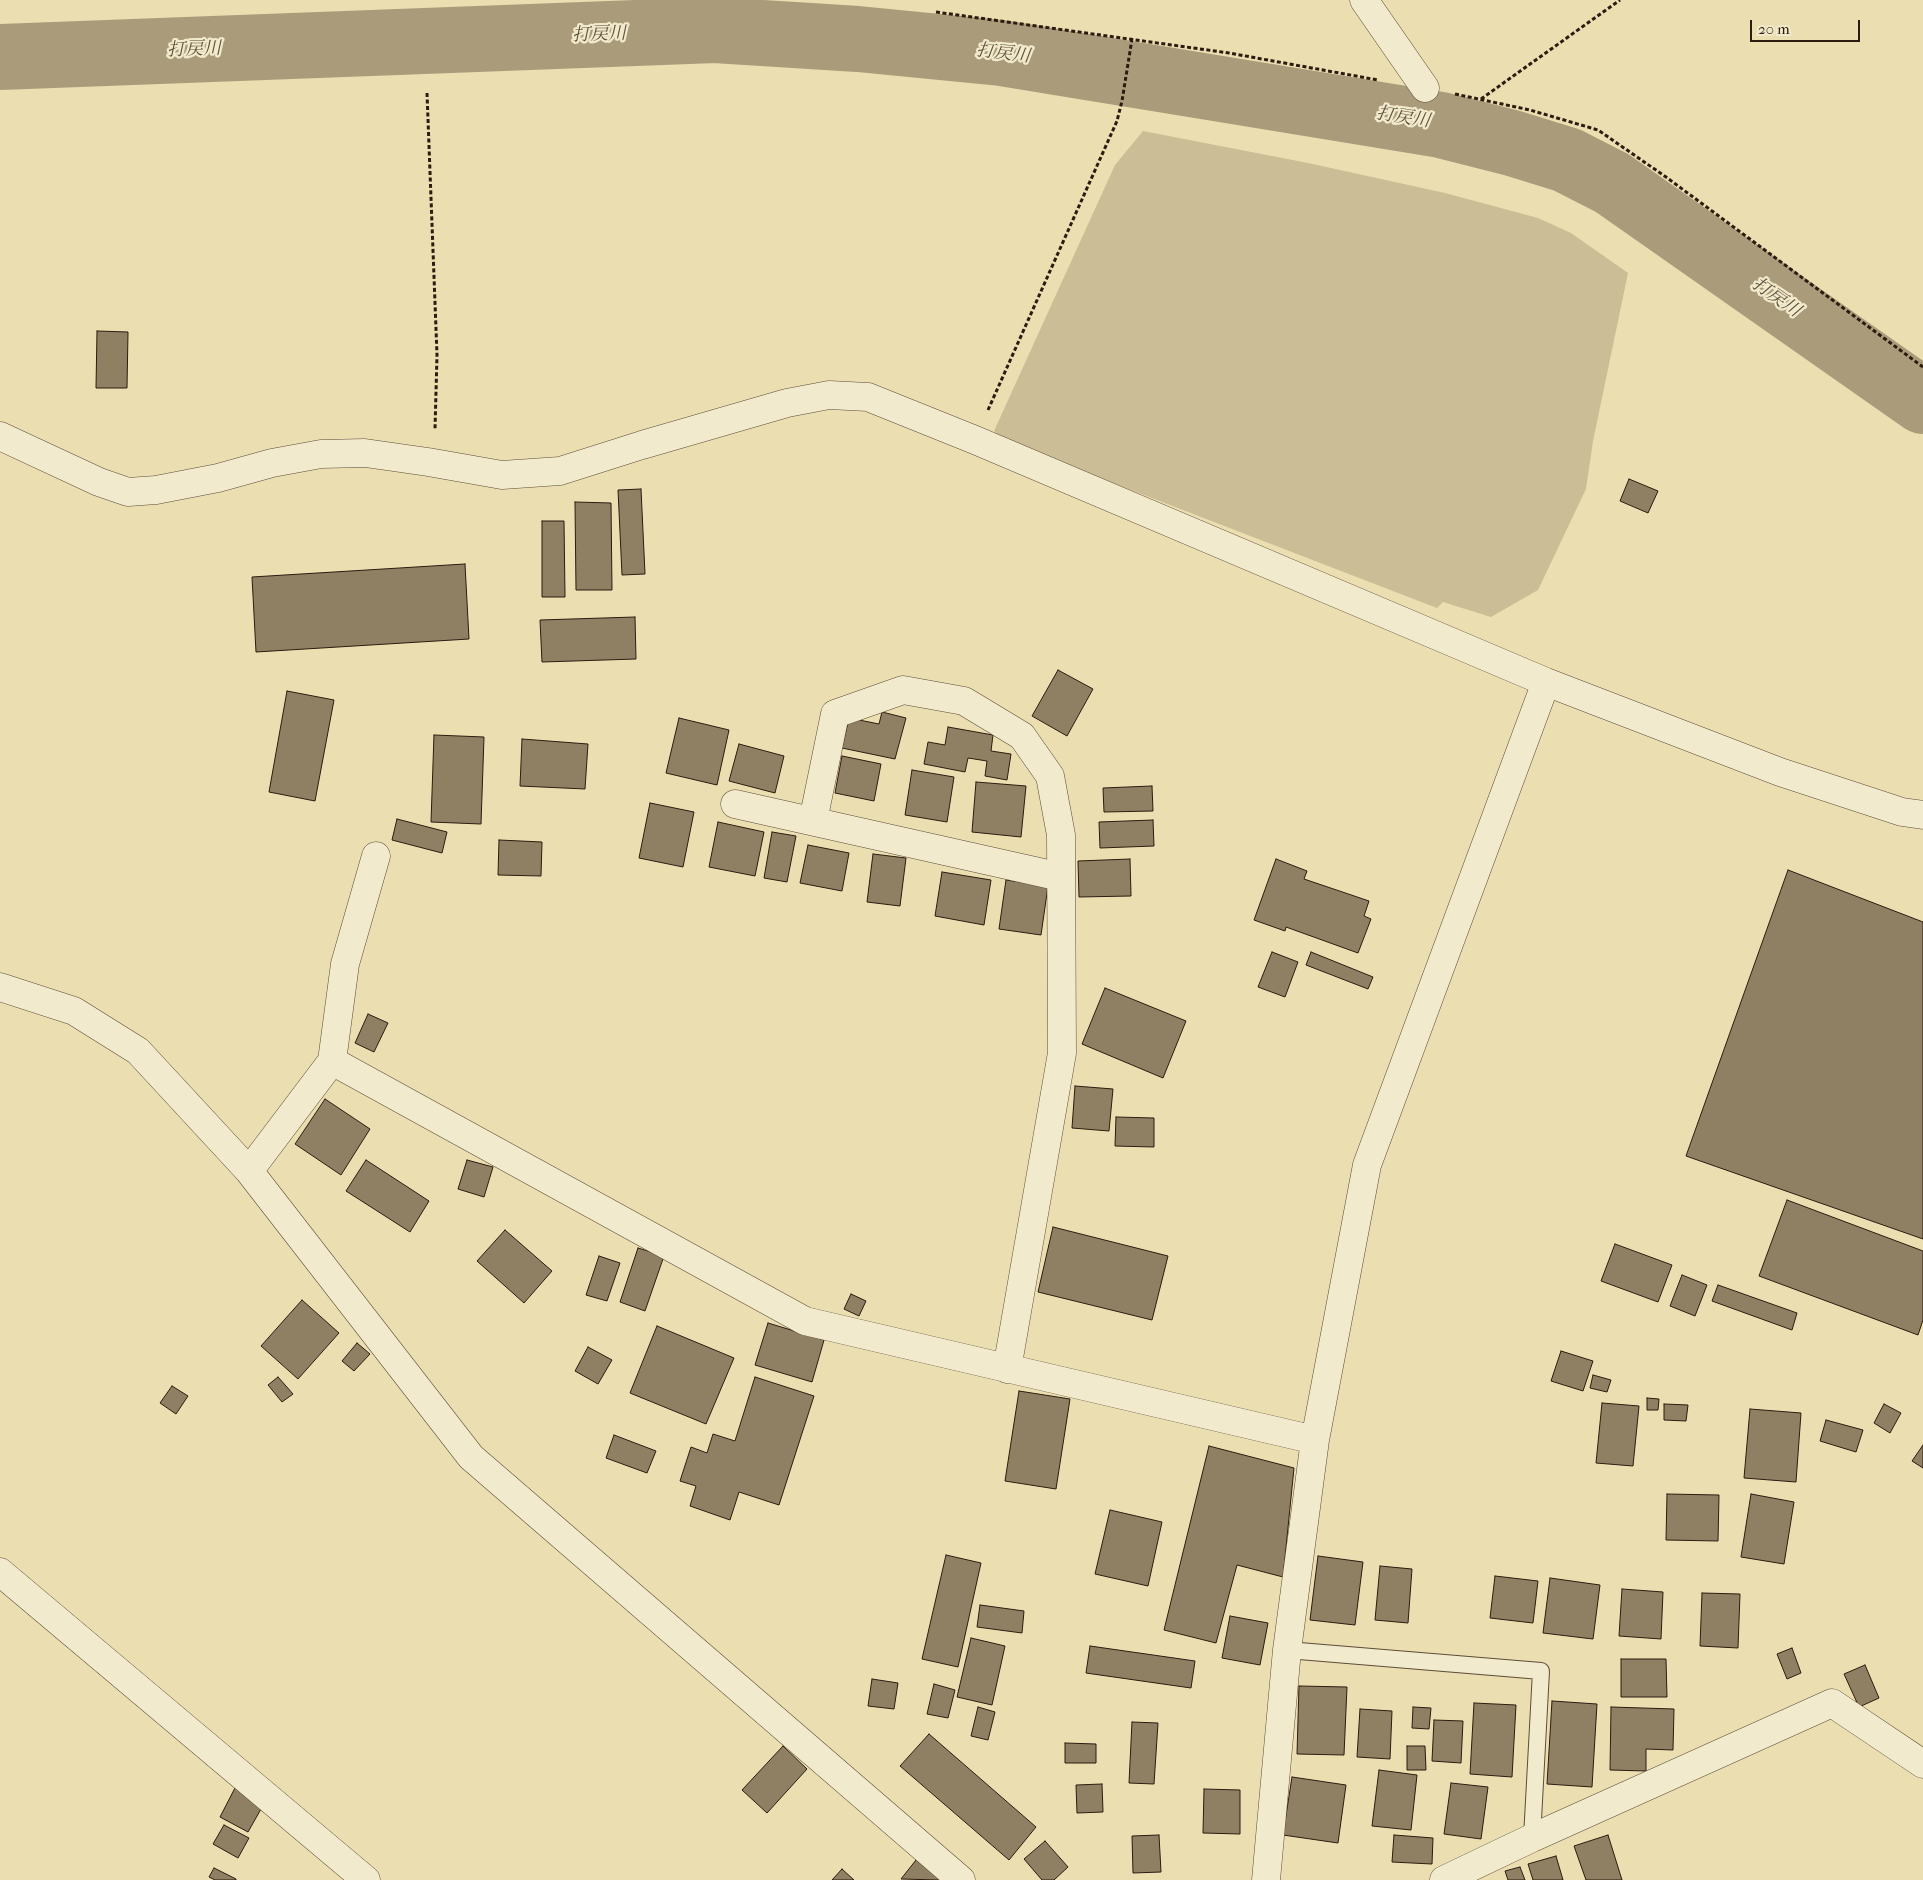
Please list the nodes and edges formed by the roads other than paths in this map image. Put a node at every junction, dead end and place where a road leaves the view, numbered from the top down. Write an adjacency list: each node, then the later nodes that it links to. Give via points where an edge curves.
1 (1364, 0): 2 (street)
2 (1424, 88)
3 (0, 436): 4 (street, via 128,492 218,478 321,454 365,454 502,475 560,471 787,403 829,395 868,397)
4 (1546, 682): 6 (street, via 1780,772 1902,812); 14 (street, via 1367,1165)
5 (735, 804): 7 (street)
6 (1923, 815)
7 (814, 820): 9 (street); 9 (street, via 835,714 903,690 964,701 1022,736 1050,776 1060,835)
8 (376, 856): 11 (street, via 345,964)
9 (1061, 877): 13 (street, via 1062,1053)
10 (0, 987): 12 (street, via 74,1011 138,1050)
11 (332, 1061): 12 (street); 13 (street, via 805,1320)
12 (249, 1171): 20 (street, via 471,1457)
13 (1007, 1369): 14 (street)
14 (1315, 1440): 16 (street)
15 (0, 1572): 19 (street)
16 (1287, 1650): 18 (lane, via 1541,1670); 21 (street)
17 (1923, 1764): 18 (street, via 1832,1703)
18 (1532, 1838): 22 (street)
19 (366, 1880)
20 (962, 1880)
21 (1266, 1880)
22 (1444, 1880)

